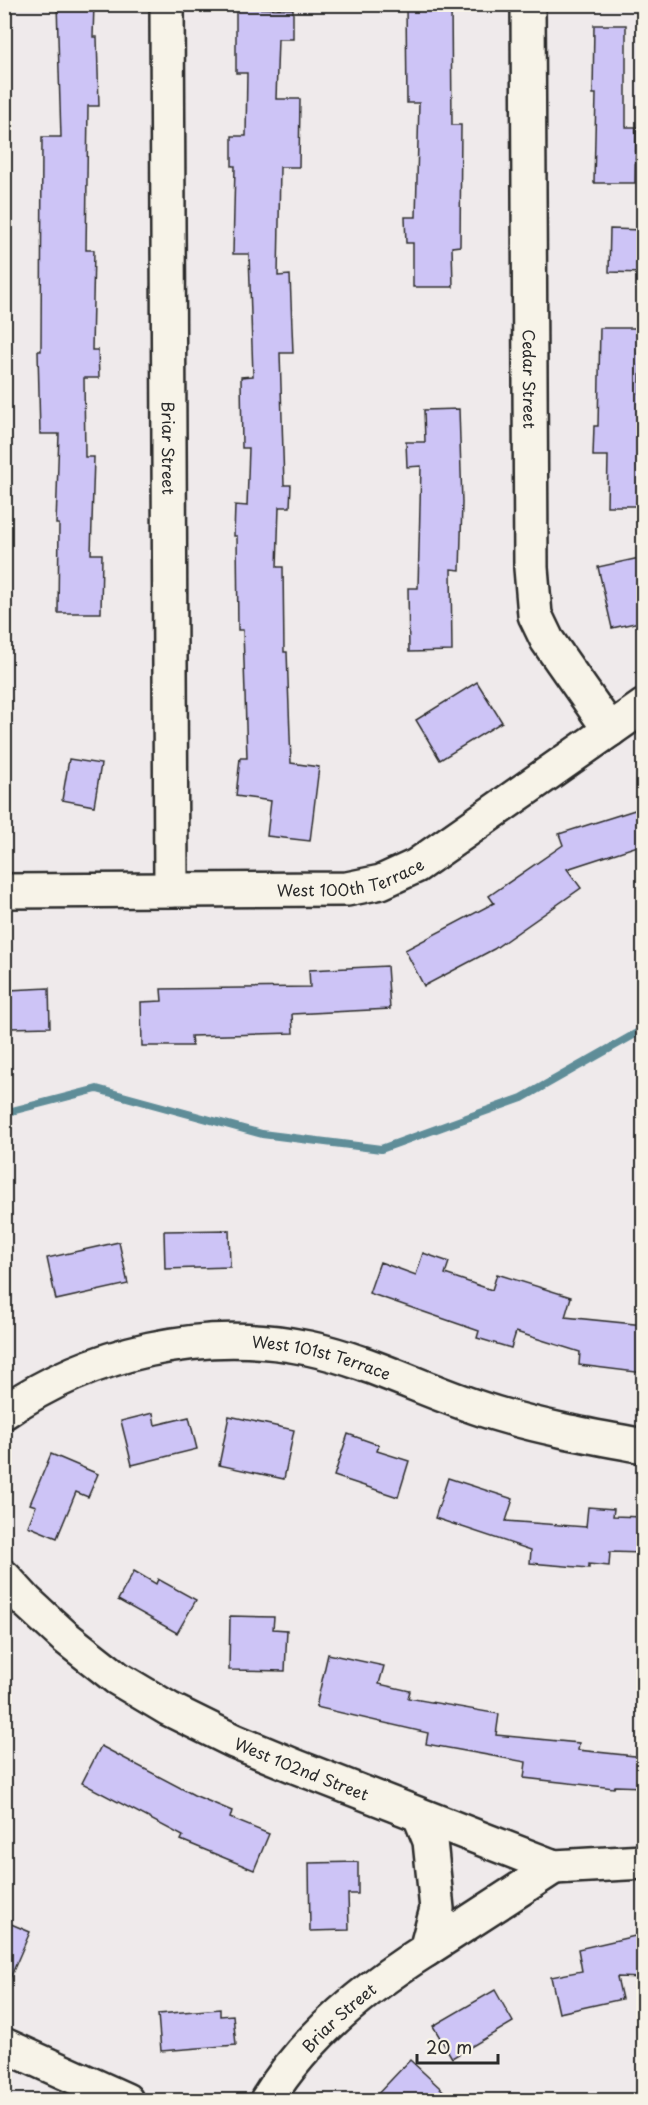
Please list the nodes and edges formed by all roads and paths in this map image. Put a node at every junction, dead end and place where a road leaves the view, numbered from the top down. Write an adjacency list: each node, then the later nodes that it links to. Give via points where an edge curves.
1 (167, 4): 5 (street, Briar Street)
2 (528, 4): 4 (street, Cedar Street, via 531,568 535,615 547,640)
3 (644, 705): 4 (street, West 100th Terrace)
4 (610, 730): 5 (street, West 100th Terrace, via 416,866 381,882 347,889)
5 (171, 890): 6 (street, West 100th Terrace)
6 (4, 891)
7 (4, 1412): 8 (street, West 101st Terrace, via 73,1372 138,1352 196,1342 256,1342 308,1348 501,1415)
8 (644, 1446)
9 (4, 1577): 10 (street, West 102nd Street, via 65,1637 117,1678 169,1709 234,1741)
10 (420, 1816): 12 (street, West 102nd Street); 13 (street, via 430,1841 437,1909)
11 (644, 1863): 12 (street, West 102nd Street)
12 (554, 1867): 13 (street, Briar Street)
13 (426, 1950): 16 (street, Briar Street, via 341,2012 302,2053)
14 (4, 2045): 15 (street)
15 (126, 2100)
16 (267, 2100)

